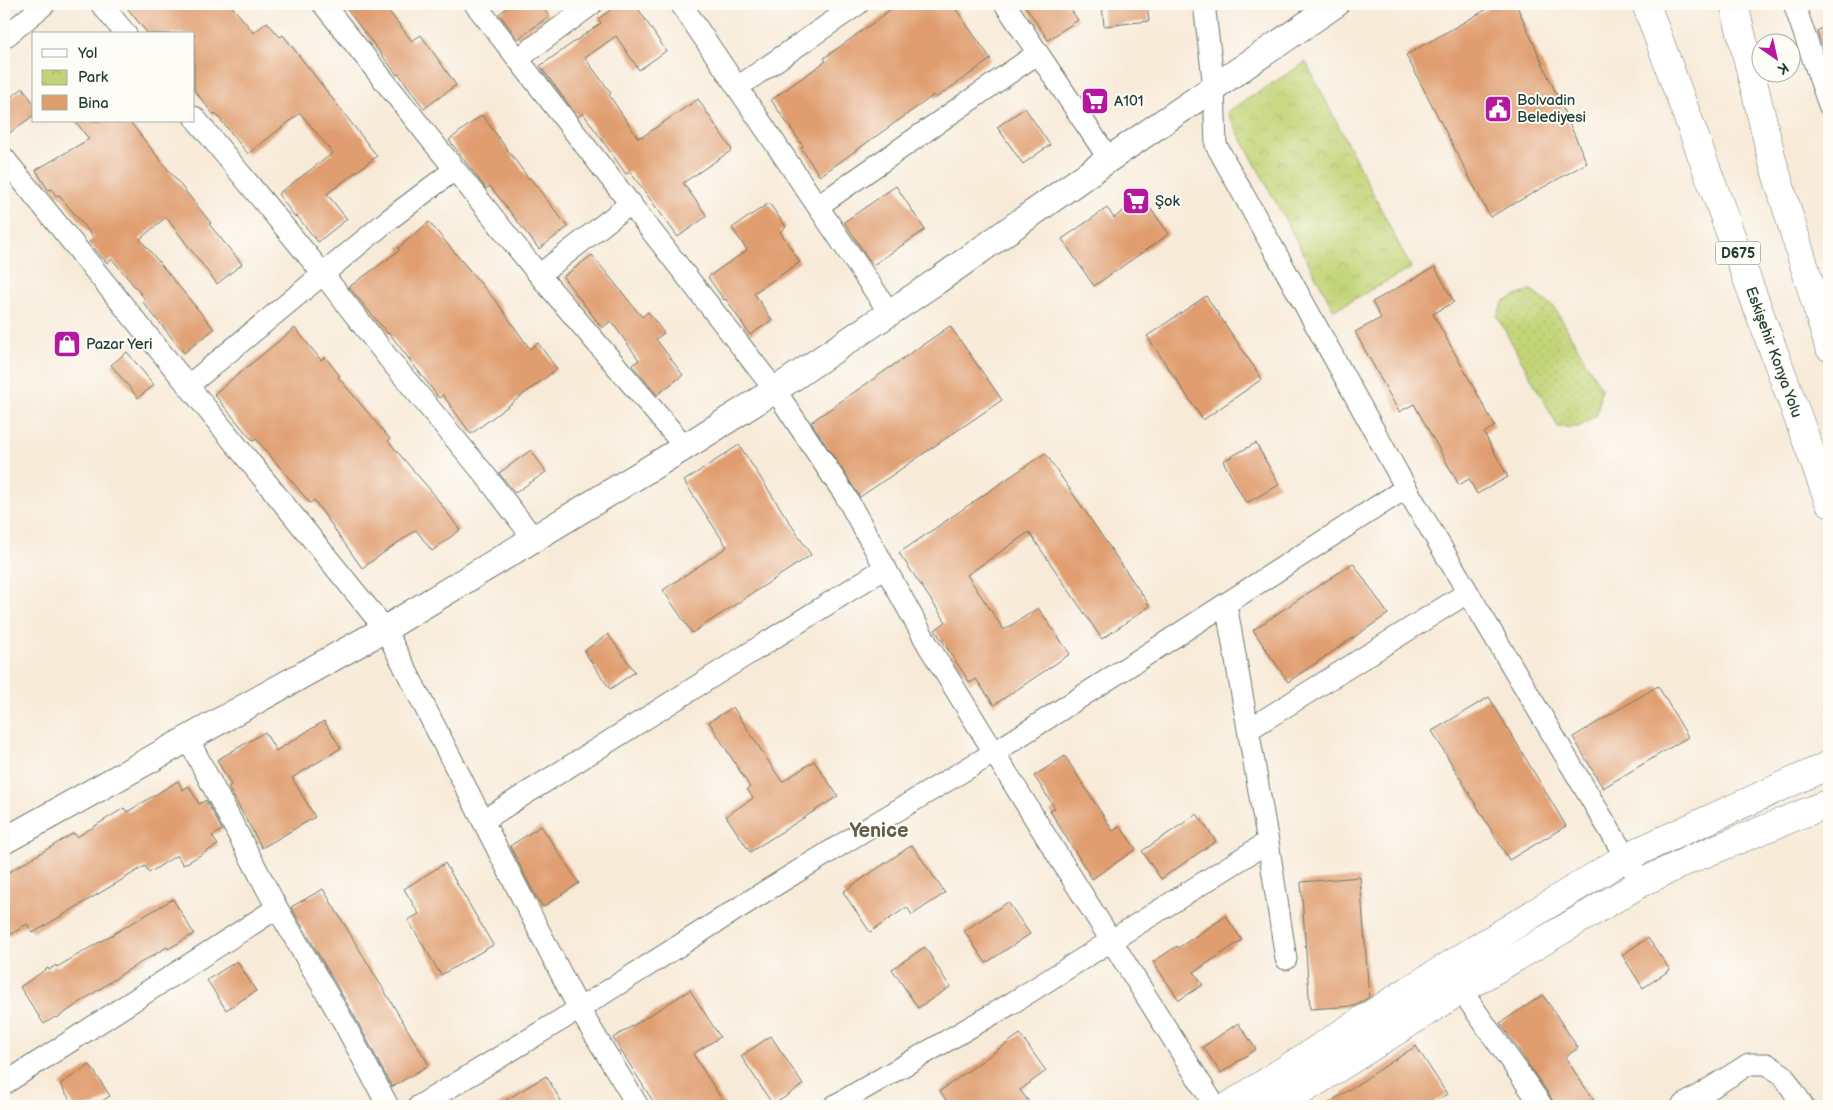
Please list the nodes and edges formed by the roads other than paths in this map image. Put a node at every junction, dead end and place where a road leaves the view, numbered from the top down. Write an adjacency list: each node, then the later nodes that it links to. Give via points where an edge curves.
1 (45, 4): 15 (street)
2 (101, 4): 14 (street)
3 (323, 4): 24 (street)
4 (475, 4): 17 (street)
5 (592, 4): 17 (street)
6 (681, 4): 18 (street)
7 (858, 4): 18 (street)
8 (1005, 4): 16 (street)
9 (1204, 4): 19 (street)
10 (1336, 4): 19 (street)
11 (1646, 4): 35 (main road, Eskişehir Konya Yolu / D675)
12 (1734, 4): 30 (main road, via 1773,163)
13 (1794, 4): 20 (street)
14 (124, 32)
15 (4, 38)
16 (1038, 53): 23 (street); 26 (street)
17 (519, 58): 25 (street)
18 (738, 87): 26 (street)
19 (1214, 87): 23 (street); 34 (street, via 1216,145)
20 (1829, 105)
21 (195, 118): 27 (street)
22 (4, 158): 31 (street)
23 (1109, 159): 29 (street, via 937,282)
24 (454, 170): 27 (street); 28 (street)
25 (631, 202): 28 (street); 32 (street)
26 (818, 206): 29 (street)
27 (323, 274): 31 (street); 36 (street)
28 (540, 275): 33 (street)
29 (889, 312): 32 (street)
30 (1829, 347)
31 (189, 386): 40 (street)
32 (775, 390): 33 (street); 37 (street, via 844,495)
33 (685, 447): 36 (street)
34 (1406, 488): 38 (street); 39 (street)
35 (1829, 502)
36 (534, 539): 40 (street)
37 (885, 568): 43 (street, via 928,645); 46 (street)
38 (1467, 594): 41 (street); 49 (street)
39 (1226, 604): 41 (street); 43 (street)
40 (386, 629): 42 (street); 46 (street)
41 (1248, 730): 48 (street)
42 (188, 739): 47 (street); 51 (street)
43 (995, 752): 52 (street); 56 (street, via 756,897)
44 (1829, 765): 49 (main road)
45 (1829, 803): 50 (main road, via 1698,856)
46 (484, 820): 56 (street)
47 (4, 841)
48 (1268, 842): 52 (street); 53 (street)
49 (1626, 857): 50 (street); 54 (main road)
50 (1642, 883): 55 (main road)
51 (277, 908): 57 (street); 58 (street)
52 (1111, 940): 61 (street, via 1012,1003); 62 (street)
53 (1286, 959)
54 (1448, 967): 55 (street); 63 (main road)
55 (1460, 990): 64 (main road); 65 (street)
56 (579, 1010): 59 (street); 60 (street)
57 (4, 1084)
58 (388, 1106)
59 (419, 1106)
60 (638, 1106)
61 (834, 1106)
62 (1215, 1106)
63 (1229, 1106)
64 (1278, 1106)
65 (1542, 1106)
66 (1682, 1106): 67 (street, via 1749,1064 1767,1064 1783,1075)
67 (1803, 1106)

